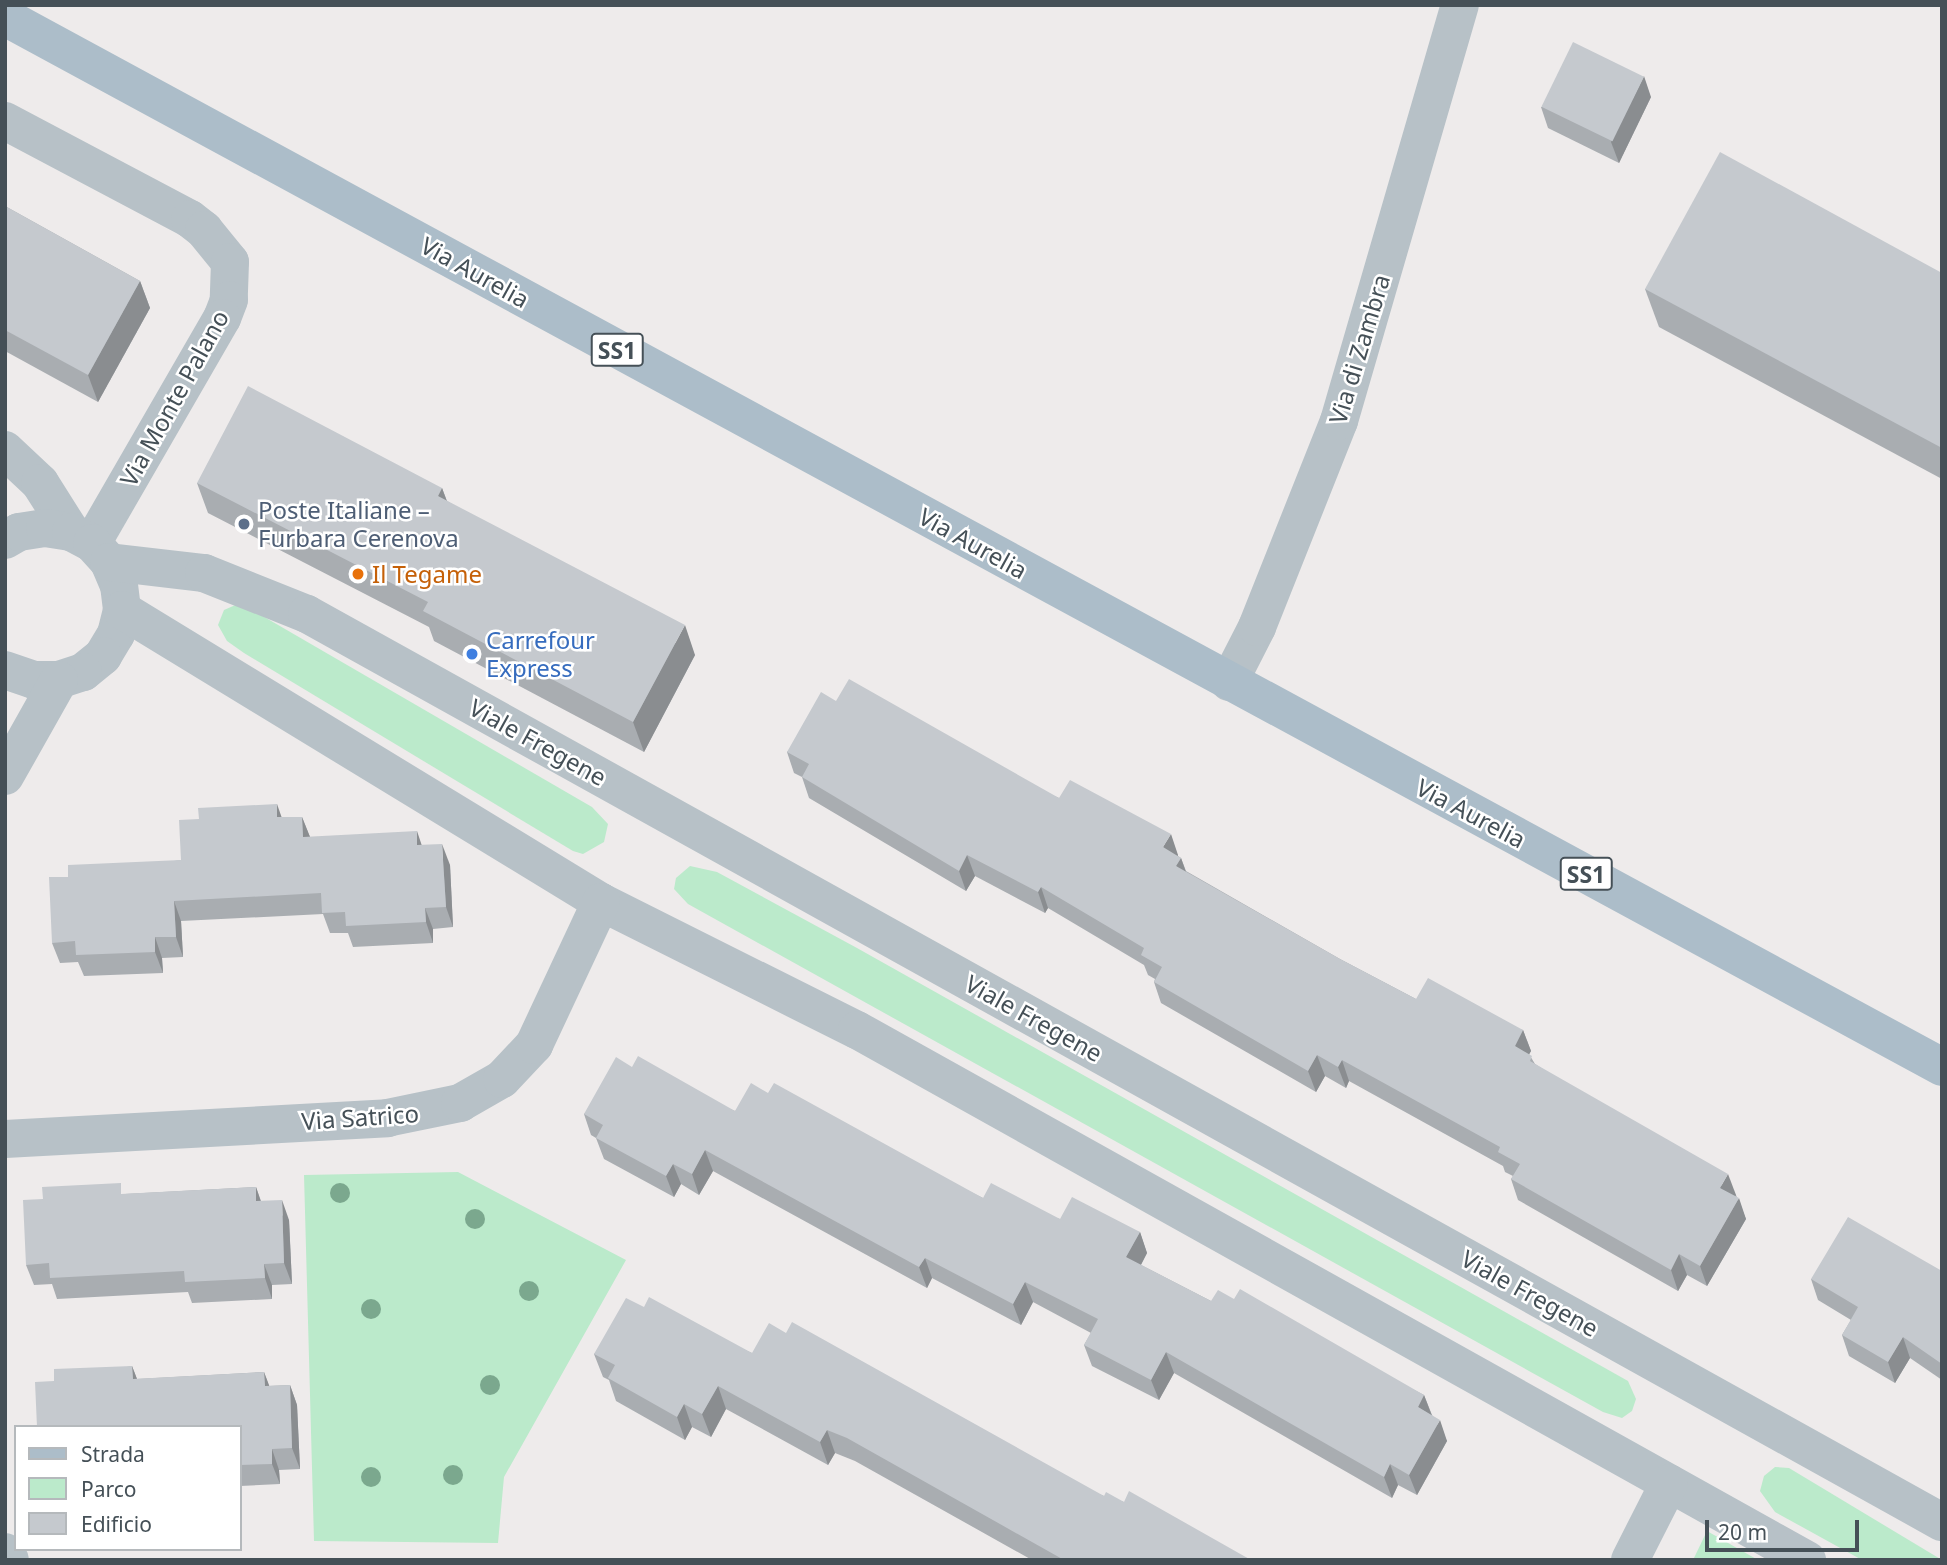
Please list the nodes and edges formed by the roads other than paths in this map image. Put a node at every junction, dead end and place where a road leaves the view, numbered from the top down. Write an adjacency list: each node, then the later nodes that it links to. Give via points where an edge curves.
1 (1460, 5): 10 (street, Via di Zambra, via 1339,421 1257,626)
2 (5, 17): 10 (main road, Via Aurelia / SS1)
3 (5, 121): 6 (street, Via Monte Palano, via 190,219 230,262 229,300 222,318)
4 (5, 450): 6 (street, via 40,483)
5 (10, 533): 6 (street, Viale Fregene, via 45,528)
6 (91, 546): 7 (street, via 119,584); 16 (street, Viale Fregene, via 204,573 307,614)
7 (122, 610): 9 (street, via 116,634 103,656 83,672); 12 (street)
8 (5, 670): 9 (street, via 34,681)
9 (59, 681): 11 (street)
10 (1229, 682): 13 (main road, Via Aurelia / SS1)
11 (5, 776)
12 (601, 902): 14 (street, Via Satrico, via 534,1045 502,1079 460,1103 387,1118); 15 (street, via 857,1030)
13 (1942, 1066)
14 (5, 1139)
15 (1669, 1483): 19 (street); 20 (street)
16 (1942, 1522)
17 (5, 1552): 18 (street)
18 (10, 1560)
19 (1630, 1560)
20 (1807, 1560)

